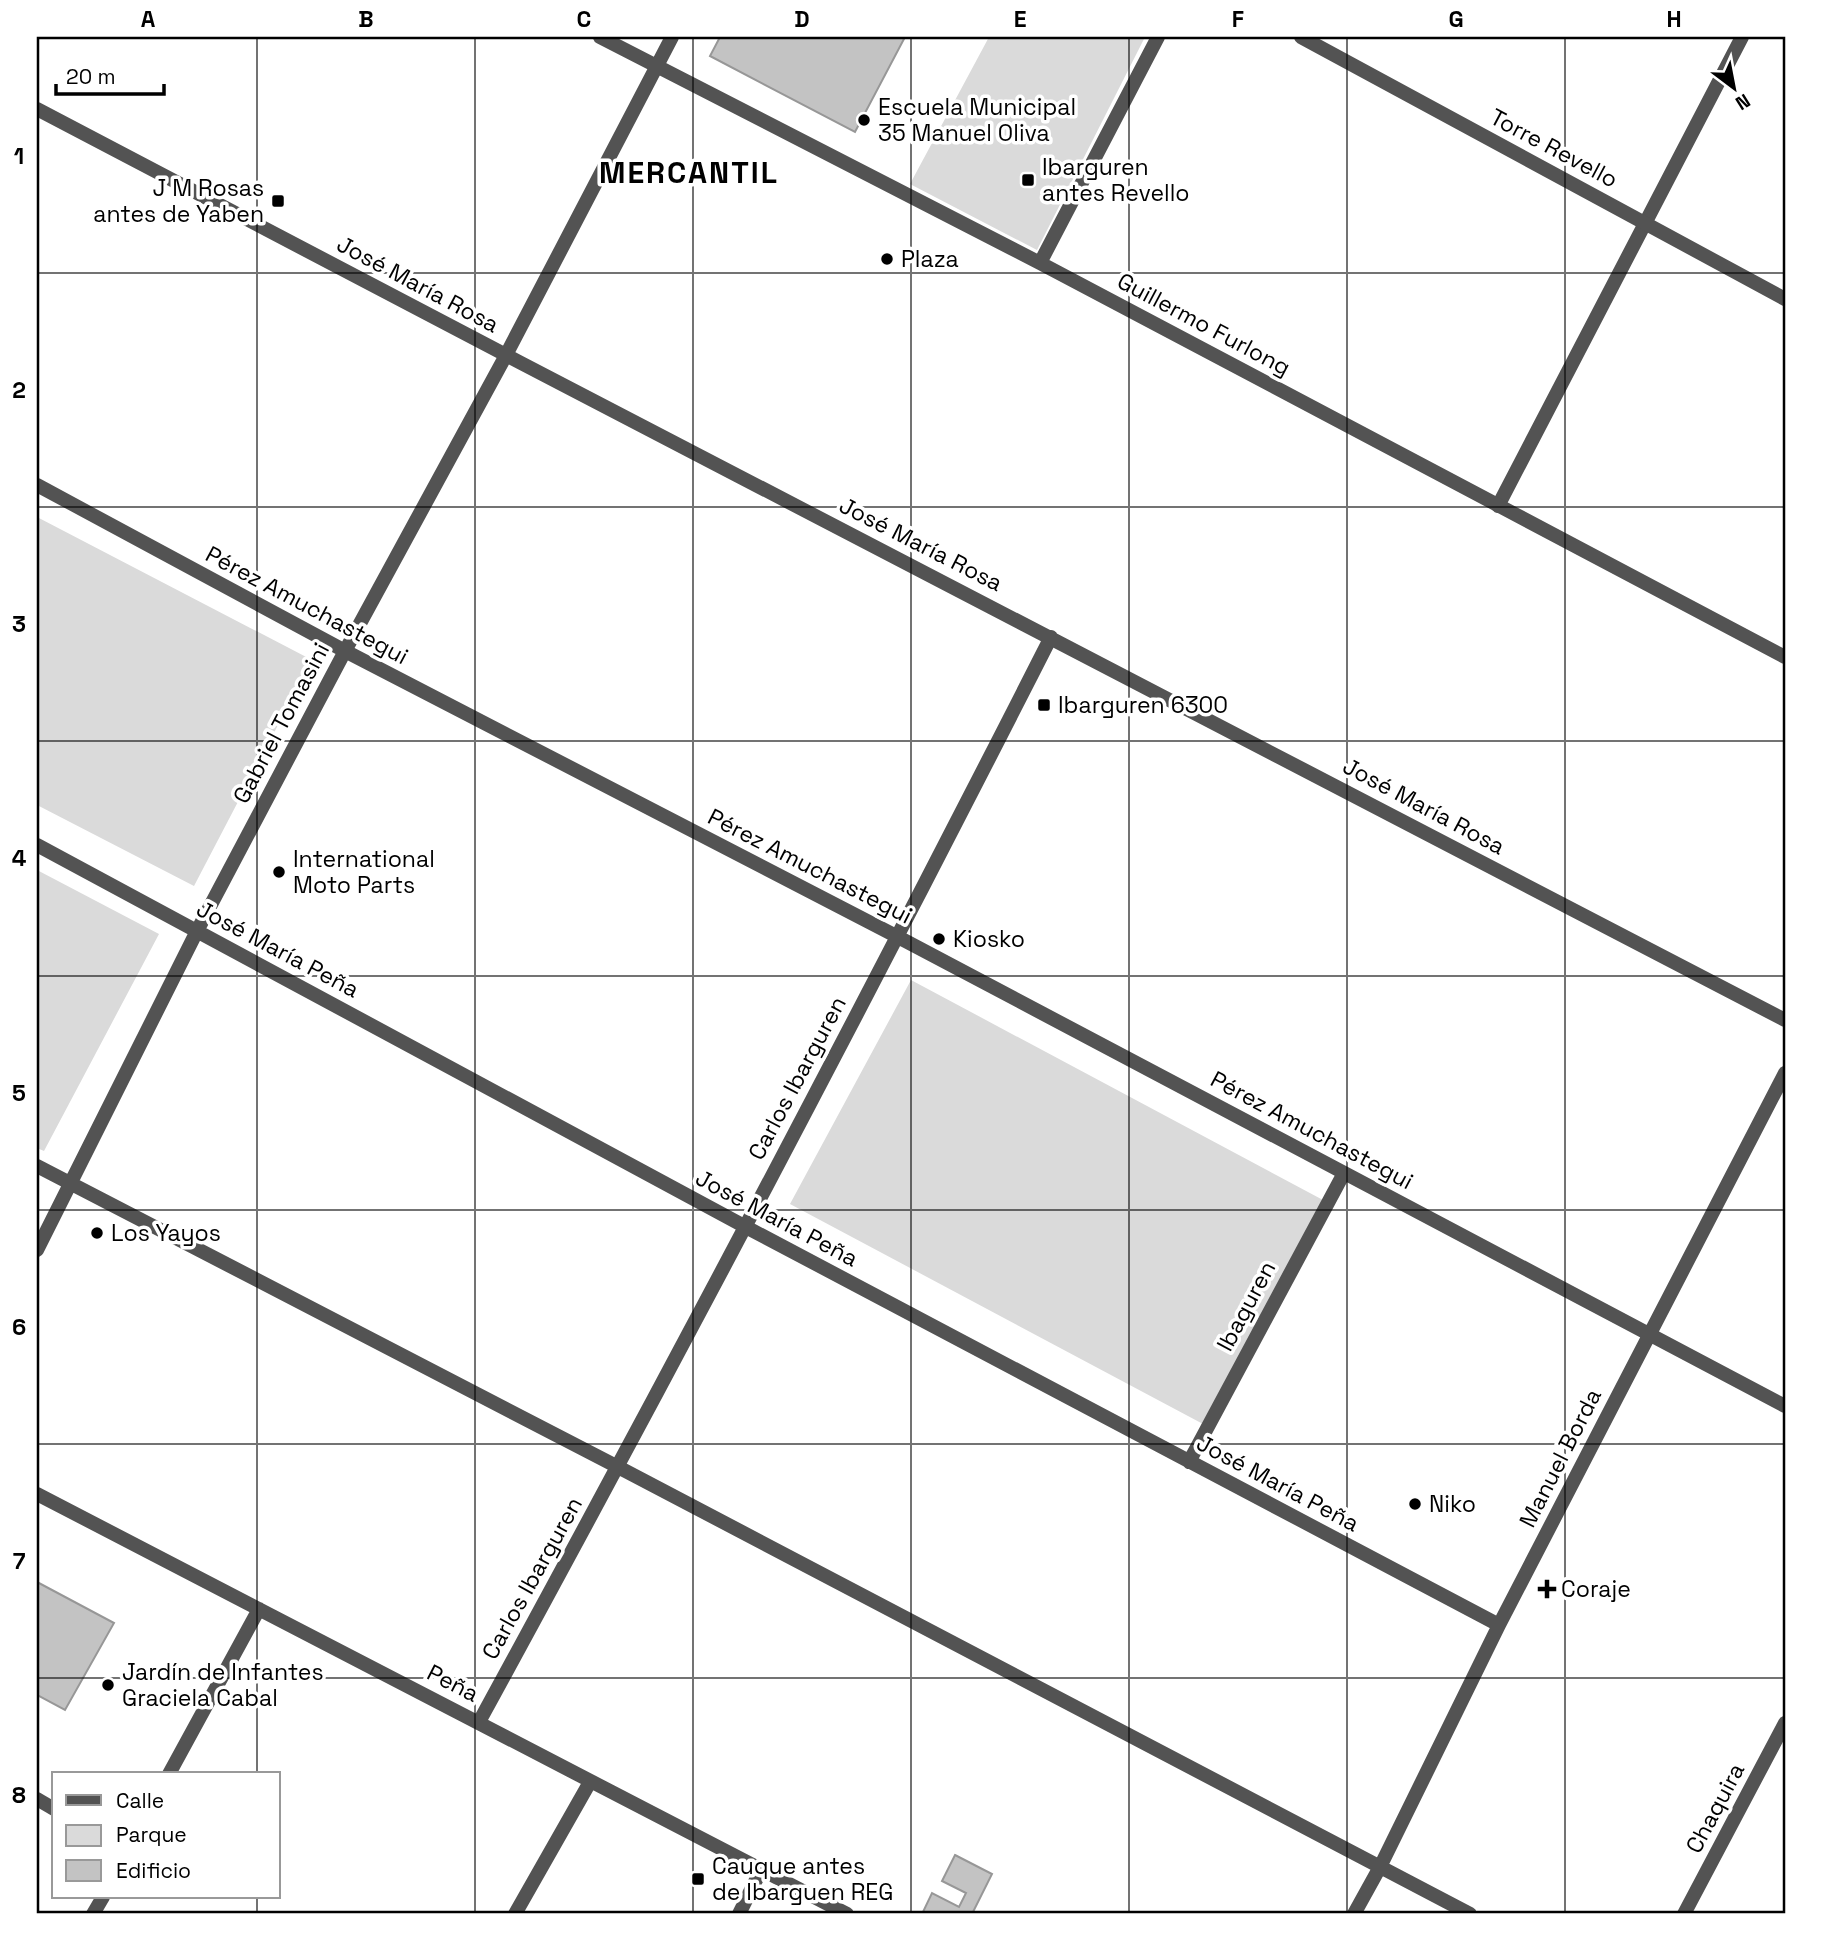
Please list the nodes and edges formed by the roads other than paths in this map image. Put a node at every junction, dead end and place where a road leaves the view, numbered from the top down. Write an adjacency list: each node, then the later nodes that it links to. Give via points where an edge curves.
1 (600, 37): 6 (street, Guillermo Furlong)
2 (673, 37): 6 (street, Gabriel Tomasini)
3 (1158, 37): 9 (street)
4 (1301, 37): 8 (street, Torre Revello)
5 (1742, 37): 8 (street)
6 (657, 67): 9 (street, Guillermo Furlong); 11 (street, Gabriel Tomasini)
7 (37, 109): 11 (street, José María Rosa)
8 (1645, 223): 10 (street, Torre Revello); 13 (street)
9 (1040, 263): 13 (street, Guillermo Furlong)
10 (1785, 299)
11 (506, 357): 14 (street, José María Rosa); 15 (street, Gabriel Tomasini)
12 (37, 485): 15 (street, Pérez Amuchastegui)
13 (1498, 506): 16 (street, Guillermo Furlong)
14 (1051, 637): 19 (street, Carlos Ibarguren); 20 (street, José María Rosa)
15 (345, 651): 18 (street, Gabriel Tomasini); 19 (street, Pérez Amuchastegui)
16 (1785, 657)
17 (37, 845): 18 (street, José María Peña)
18 (197, 931): 24 (street, Gabriel Tomasini); 25 (street, José María Peña)
19 (898, 937): 23 (street, Pérez Amuchastegui); 25 (street, Carlos Ibarguren)
20 (1785, 1020)
21 (1785, 1073): 27 (street, Manuel Borda)
22 (37, 1166): 24 (street)
23 (1344, 1172): 27 (street, Pérez Amuchastegui); 29 (street, Ibaguren)
24 (71, 1184): 26 (street, Gabriel Tomasini); 30 (street)
25 (744, 1226): 29 (street, José María Peña); 30 (street, Carlos Ibarguren)
26 (37, 1250)
27 (1650, 1335): 28 (street, Pérez Amuchastegui); 33 (street, Manuel Borda)
28 (1785, 1406)
29 (1189, 1462): 33 (street, José María Peña)
30 (618, 1467): 34 (street, Carlos Ibarguren); 39 (street)
31 (37, 1494): 32 (street, Peña)
32 (259, 1609): 34 (street, Peña); 37 (street)
33 (1499, 1625): 39 (street, Manuel Borda)
34 (479, 1722): 38 (street, Peña)
35 (1785, 1723): 36 (street, Chaquira)
36 (1780, 1747): 48 (street, Chaquira)
37 (170, 1772)
38 (590, 1782): 40 (street, Peña); 43 (street)
39 (1380, 1867): 46 (street, Manuel Borda); 47 (street)
40 (761, 1870): 44 (street); 45 (street, Peña)
41 (102, 1898): 42 (street)
42 (93, 1914)
43 (516, 1914)
44 (739, 1914)
45 (847, 1914)
46 (1354, 1914)
47 (1470, 1914)
48 (1684, 1914)

